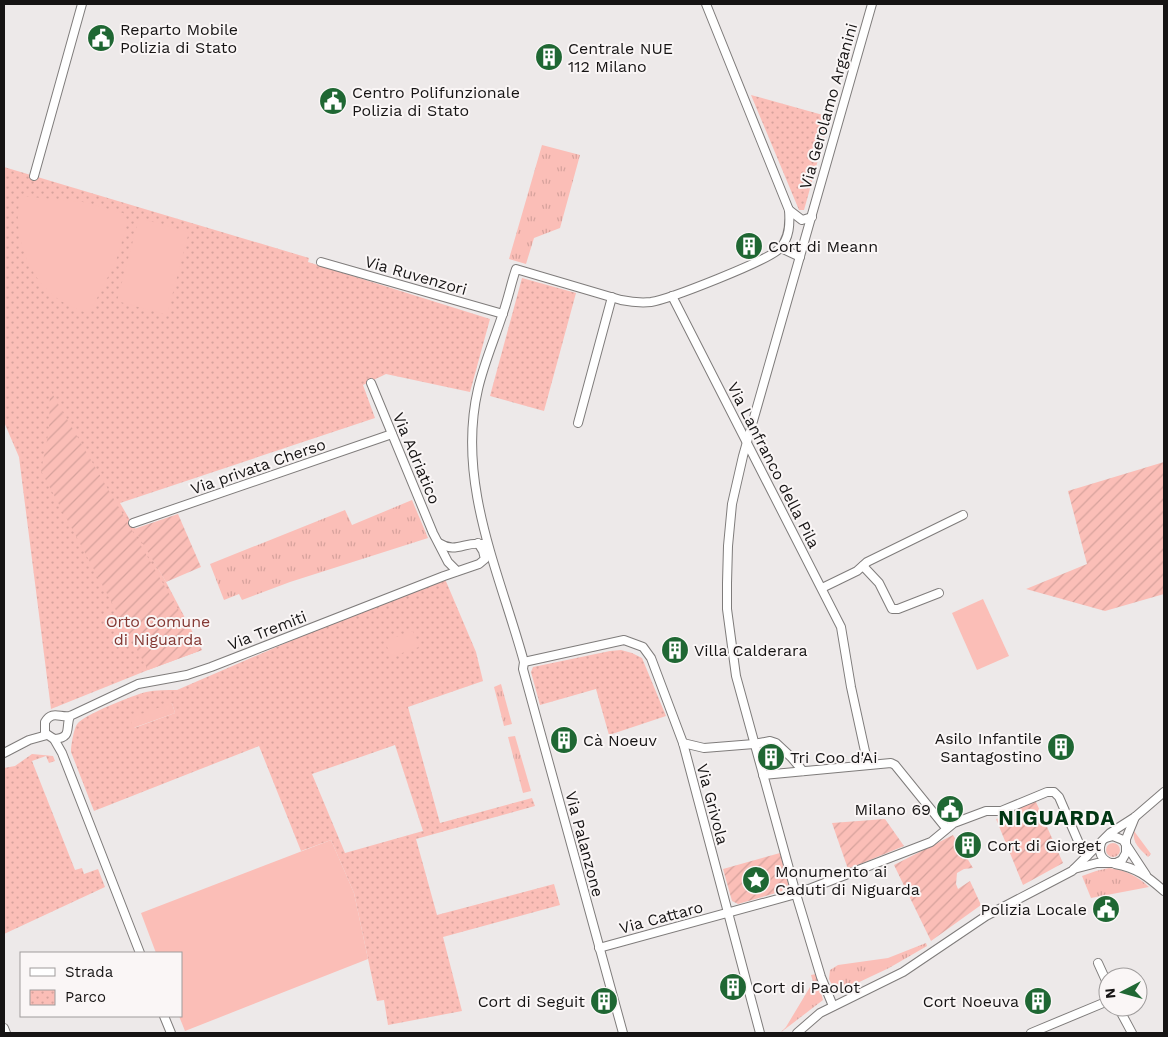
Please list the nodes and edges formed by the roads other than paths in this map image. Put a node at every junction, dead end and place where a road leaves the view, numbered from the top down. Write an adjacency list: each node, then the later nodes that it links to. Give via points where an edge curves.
1 (82, 4): 4 (street)
2 (706, 4): 5 (street)
3 (872, 4): 6 (street, Via Gerolamo Arganini)
4 (34, 176)
5 (789, 210): 6 (street, Via Gerolamo Arganini, via 802,220); 7 (street, via 790,228)
6 (812, 217): 8 (street, Via Gerolamo Arganini)
7 (781, 248): 8 (street); 10 (street, via 755,263)
8 (800, 257): 16 (street, Via Gerolamo Arganini)
9 (321, 262): 12 (street, Via Ruvenzori)
10 (672, 296): 11 (street, via 650,302); 16 (street, Via Lanfranco della Pila)
11 (612, 297): 12 (street, Via Palanzone, via 516,269); 14 (street)
12 (503, 314): 19 (street, Via Palanzone, via 490,345 478,389 472,428 473,474)
13 (371, 383): 15 (street, Via Adriatico)
14 (578, 423)
15 (392, 434): 18 (street, Via privata Cherso); 20 (street, Via Adriatico)
16 (747, 444): 30 (street, Via Lanfranco della Pila); 36 (street, Via Gerolamo Arganini, via 732,504 727,601 736,676)
17 (963, 514): 26 (street)
18 (133, 524)
19 (485, 532): 21 (street); 23 (street, Via Palanzone)
20 (439, 543): 22 (street); 24 (street, Via Adriatico)
21 (478, 543): 22 (street); 23 (street); 25 (street, via 485,559)
22 (452, 549): 24 (street, via 448,552)
23 (490, 551): 27 (street, Via Palanzone)
24 (448, 562): 28 (street, Via Adriatico); 29 (street)
25 (479, 564): 27 (street); 28 (street)
26 (863, 566): 30 (street); 31 (street, via 879,583 892,610)
27 (496, 569): 32 (street, Via Palanzone)
28 (457, 571): 29 (street, Via Tremiti)
29 (444, 576): 33 (street, Via Tremiti, via 211,667 138,684)
30 (822, 588): 38 (street, Via Lanfranco della Pila, via 842,627)
31 (939, 593)
32 (524, 662): 35 (street, via 624,640 643,647 651,658); 53 (street, Via Palanzone, via 523,669)
33 (67, 718): 34 (street, via 68,732); 34 (street, Via Tremiti, via 58,714 50,716 45,722)
34 (52, 735): 37 (street, via 38,737); 54 (street, via 62,753)
35 (683, 743): 36 (street, via 704,748); 52 (street, Via Grivola)
36 (754, 744): 39 (street, via 776,743); 40 (street, Via Gerolamo Arganini)
37 (4, 753)
38 (868, 766): 39 (street); 43 (street, via 895,765)
39 (803, 771): 40 (street)
40 (763, 775): 51 (street, Via Gerolamo Arganini)
41 (1164, 792): 42 (street)
42 (1134, 817): 44 (street); 45 (street)
43 (946, 828): 46 (street, Via Cattaro, via 984,811 1001,811 1051,792 1059,797); 51 (street, Via Cattaro, via 931,842)
44 (1103, 840): 45 (street, via 1117,836); 46 (street); 47 (street, via 1101,855)
45 (1126, 846): 47 (street, via 1124,858); 49 (street)
46 (1087, 856): 48 (street)
47 (1112, 863): 48 (street); 49 (street, via 1135,868)
48 (1074, 869): 58 (street, via 986,916 904,972)
49 (1146, 875): 50 (street)
50 (1164, 891)
51 (796, 894): 52 (street, Via Cattaro); 58 (street, Via Gerolamo Arganini)
52 (729, 913): 53 (street, Via Cattaro); 65 (street)
53 (599, 948): 64 (street, Via Palanzone)
54 (140, 952)
55 (1098, 963): 56 (street)
56 (1100, 967)
57 (1098, 1005): 67 (street)
58 (833, 1006): 66 (street)
59 (164, 1017): 63 (street)
60 (1123, 1017): 68 (street)
61 (4, 1028): 62 (street)
62 (6, 1033)
63 (171, 1033)
64 (623, 1033)
65 (760, 1033)
66 (797, 1033)
67 (1031, 1033)
68 (1132, 1033)

